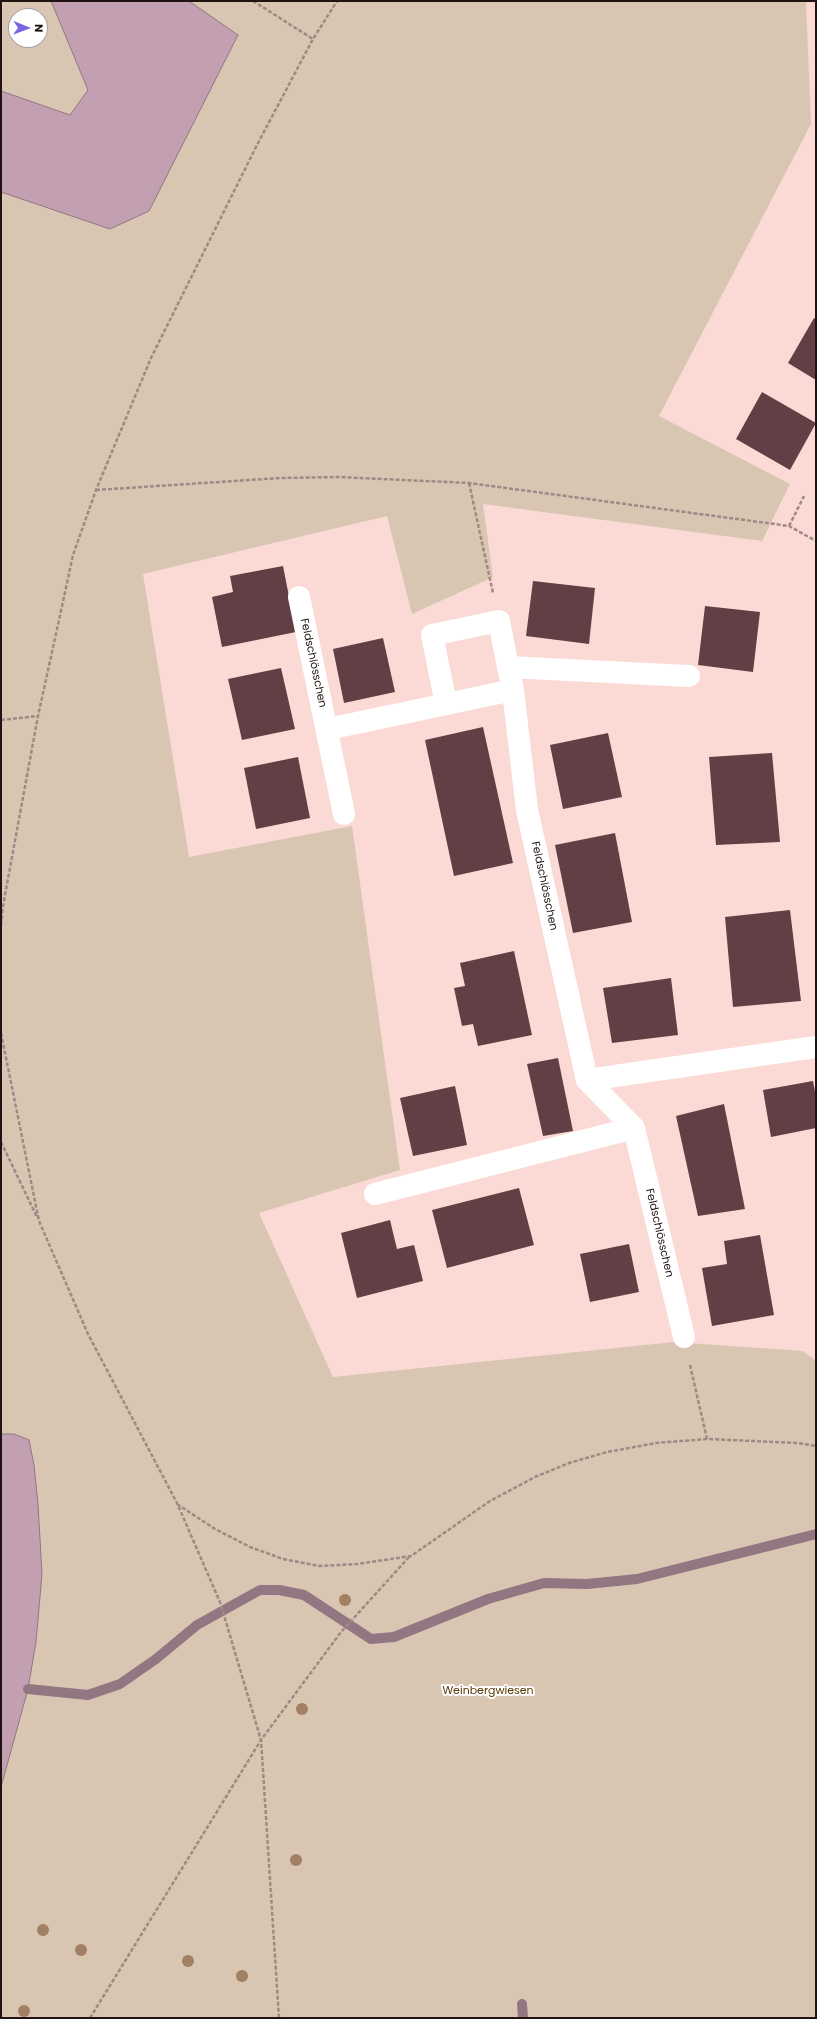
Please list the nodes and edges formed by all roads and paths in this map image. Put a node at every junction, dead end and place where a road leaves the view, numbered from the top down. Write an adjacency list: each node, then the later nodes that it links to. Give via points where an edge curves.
1 (253, 1): 3 (path)
2 (337, 1): 3 (path)
3 (313, 39): 5 (path, via 151,358)
4 (469, 483): 5 (path, via 338,477 280,478); 7 (path); 10 (path)
5 (96, 490): 15 (path, via 73,555)
6 (804, 496): 7 (path)
7 (789, 526): 8 (path)
8 (816, 541)
9 (299, 597): 17 (street, Feldschlösschen)
10 (499, 621): 11 (street, Feldschlösschen); 14 (street, via 432,635)
11 (508, 667): 12 (street); 13 (street, Feldschlösschen)
12 (689, 676)
13 (513, 690): 14 (street); 22 (street, Feldschlösschen, via 527,810)
14 (446, 704): 17 (street)
15 (38, 716): 16 (path); 19 (path)
16 (1, 720)
17 (328, 729): 18 (street, Feldschlösschen)
18 (344, 814)
19 (1, 925)
20 (1, 1032): 26 (path)
21 (816, 1047): 22 (street)
22 (587, 1080): 23 (street)
23 (634, 1128): 25 (street); 27 (street, Feldschlösschen)
24 (1, 1142): 26 (path)
25 (375, 1194)
26 (39, 1221): 30 (path, via 88,1334)
27 (684, 1337): 28 (path)
28 (707, 1439): 29 (path); 31 (path, via 656,1443 607,1452 569,1463 535,1477 490,1501)
29 (816, 1446)
30 (177, 1503): 31 (path, via 215,1529 250,1547 283,1559 319,1566 357,1564); 32 (path, via 228,1623)
31 (411, 1556): 32 (path, via 340,1632)
32 (261, 1740): 33 (path); 34 (path)
33 (90, 2018)
34 (279, 2018)

